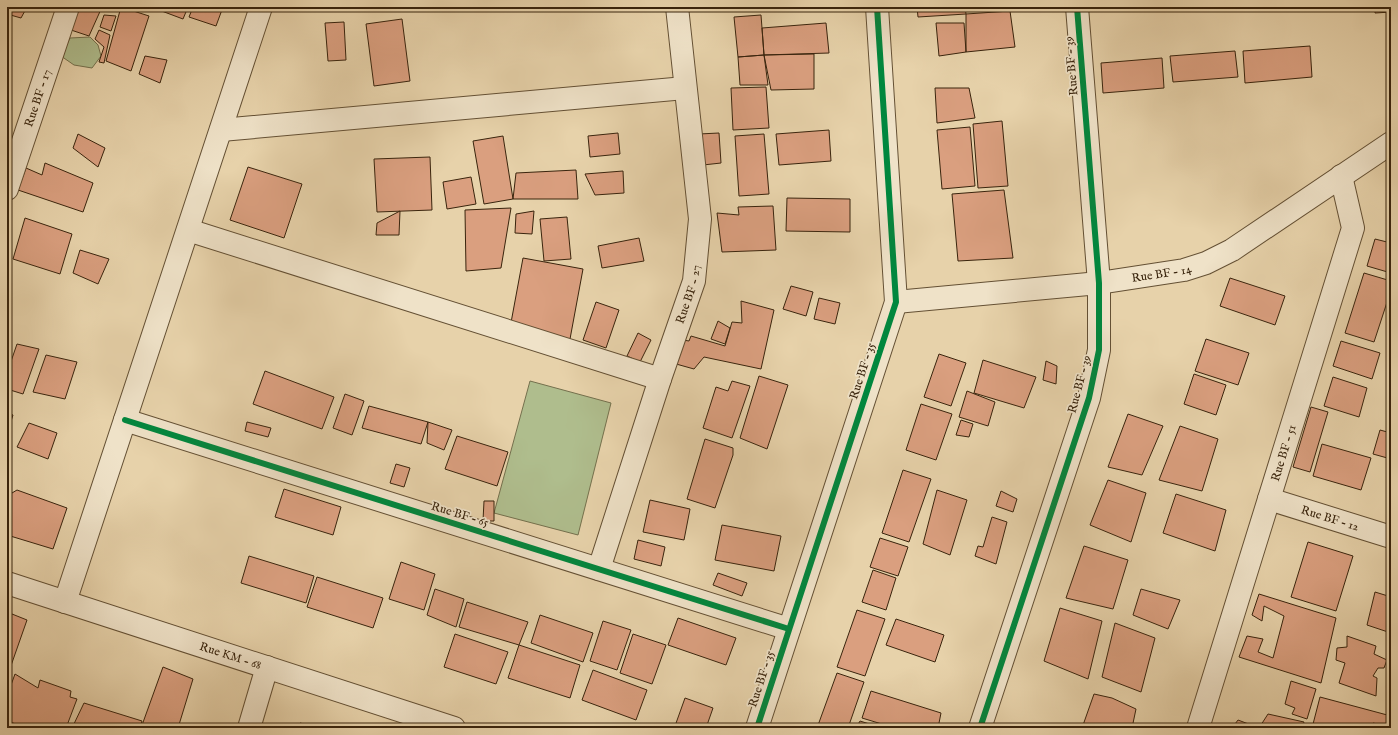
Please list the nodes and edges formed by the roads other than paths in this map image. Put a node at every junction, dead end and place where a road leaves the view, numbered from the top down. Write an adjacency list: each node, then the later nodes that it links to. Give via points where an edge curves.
1 (68, 7): 10 (street, Rue BF - 17)
2 (261, 7): 7 (street)
3 (677, 7): 6 (street, Rue BF - 27)
4 (877, 7): 13 (street, Rue BF - 35)
5 (1077, 7): 12 (street, Rue BF - 39)
6 (686, 88): 7 (street); 14 (street, Rue BF - 27, via 700,219 694,280)
7 (221, 130): 11 (street)
8 (1391, 143): 9 (street, Rue BF - 14)
9 (1341, 176): 12 (street, Rue BF - 14, via 1232,250 1206,263 1184,270); 16 (street, Rue BF - 51, via 1353,228)
10 (7, 189)
11 (188, 230): 14 (street); 15 (street)
12 (1099, 283): 13 (street, Rue BF - 14); 26 (street, Rue BF - 39, via 1099,350 1089,398)
13 (896, 302): 21 (street, Rue BF - 35)
14 (660, 379): 18 (street, Rue BF - 27)
15 (125, 420): 18 (street, Rue BF - 65); 20 (street)
16 (1269, 499): 17 (street, Rue BF - 12); 27 (street, Rue BF - 51)
17 (1391, 537)
18 (599, 569): 21 (street, Rue BF - 65)
19 (7, 583): 20 (street, Rue KM - 68)
20 (65, 602): 22 (street, Rue KM - 68)
21 (789, 629): 25 (street, Rue BF - 35)
22 (267, 667): 23 (street); 24 (street, Rue KM - 68)
23 (249, 728)
24 (454, 728)
25 (757, 728)
26 (980, 728)
27 (1198, 728)

